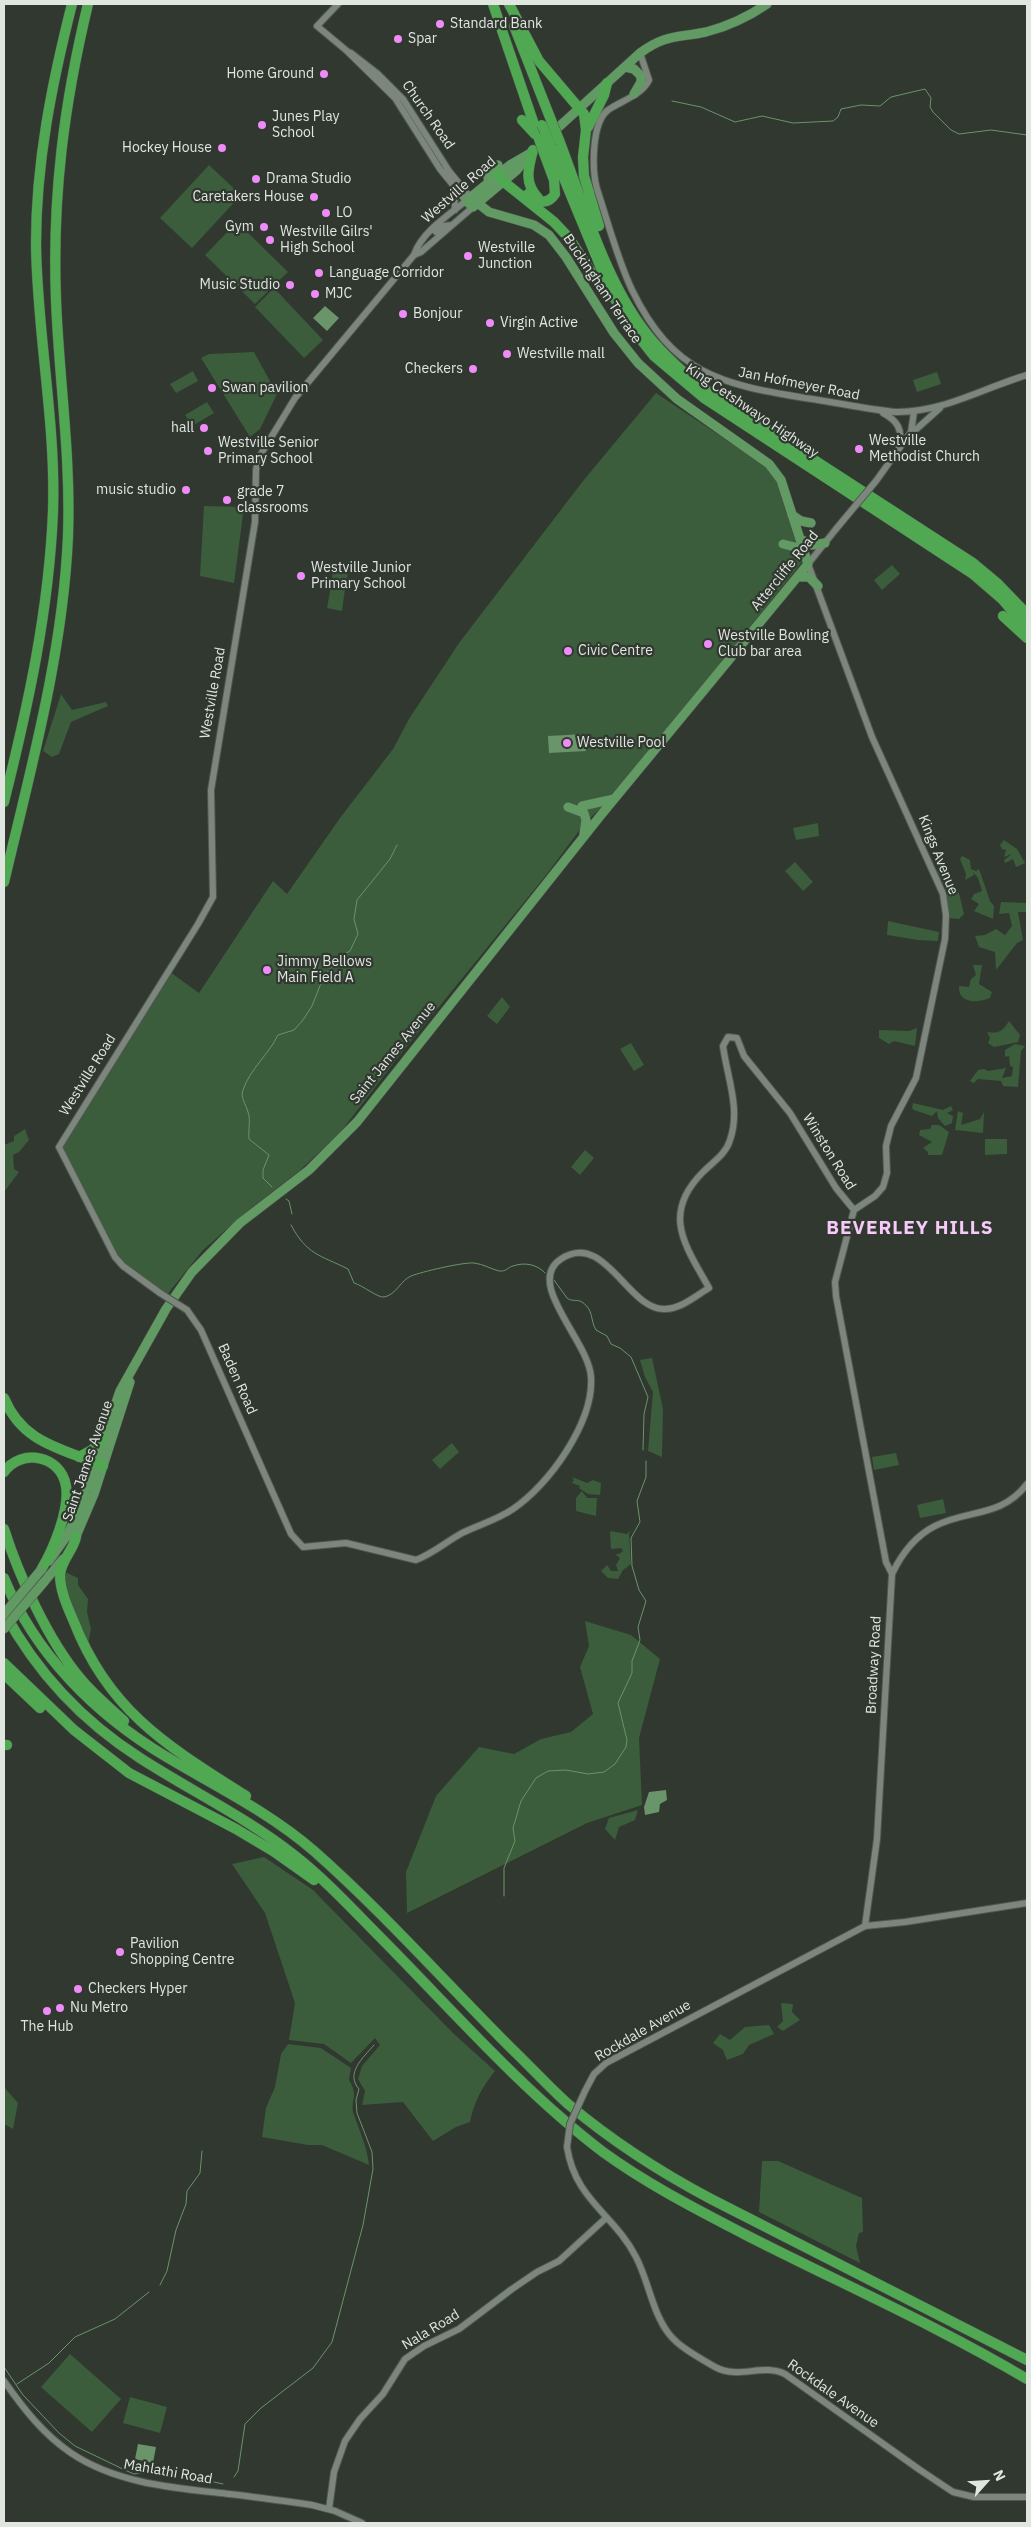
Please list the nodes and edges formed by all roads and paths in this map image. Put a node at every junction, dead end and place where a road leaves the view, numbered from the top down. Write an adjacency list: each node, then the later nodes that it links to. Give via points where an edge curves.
1 (72, 4): 49 (highway, via 49,100 37,207 38,292 53,508 48,596 26,715)
2 (88, 4): 53 (highway, via 67,101 56,206 57,322 69,484 65,583 52,674)
3 (338, 4): 7 (street, Church Road, via 317,26)
4 (493, 4): 14 (highway, King Cetshwayo Highway); 16 (highway)
5 (507, 4): 12 (highway, via 539,61); 14 (highway, King Cetshwayo Highway)
6 (767, 4): 8 (main road, Westville Road, via 726,26 671,37)
7 (347, 51): 20 (street, Church Road, via 399,103); 22 (street, Church Road, via 358,56 403,99)
8 (640, 53): 9 (main road, Westville Road); 11 (street, Jan Hofmeyer Road, via 649,80)
9 (624, 67): 10 (main road, Westville Road); 11 (main road, via 637,71 641,76 640,86)
10 (607, 83): 12 (main road, Westville Road); 15 (highway)
11 (634, 94): 31 (street, Jan Hofmeyer Road, via 602,116 596,138 594,174 629,281 660,334 688,361 726,382)
12 (580, 108): 15 (highway, via 586,119); 18 (main road, Westville Road)
13 (522, 120): 16 (highway)
14 (547, 122): 17 (highway, King Cetshwayo Highway, bridge); 28 (highway, King Cetshwayo Highway, bridge, via 559,140 616,286 638,323)
15 (586, 130): 28 (highway, via 583,166 587,188 621,285)
16 (539, 139): 17 (highway, bridge)
17 (547, 150): 21 (highway, via 556,191 552,199); 27 (highway, King Cetshwayo Highway, via 608,286)
18 (531, 152): 19 (main road, Westville Road); 21 (highway, via 528,182)
19 (502, 174): 21 (highway); 22 (main road, Westville Road); 22 (main road, Westville Road, via 485,185); 27 (highway, via 569,238 611,303)
20 (453, 186): 22 (street, Church Road); 23 (street)
21 (542, 202)
22 (474, 204): 23 (street, Westville Road); 24 (street, Westville Road); 35 (main road, Buckingham Terrace, via 496,215 534,225 549,235 634,359 677,399 769,464 781,480)
23 (455, 210): 25 (street, Westville Road)
24 (452, 225): 25 (street, via 437,232); 26 (street, Westville Road)
25 (433, 229): 26 (street, Westville Road)
26 (414, 255): 54 (street, Westville Road, via 295,398 258,459 255,522 211,790 213,897)
27 (631, 327): 45 (highway, King Cetshwayo Highway, via 654,356 696,392 958,563 1002,599)
28 (657, 346): 43 (highway, King Cetshwayo Highway, via 700,386 973,563)
29 (1027, 375): 30 (street, Jan Hofmeyer Road)
30 (945, 405): 32 (street, Jan Hofmeyer Road); 33 (street)
31 (880, 411): 32 (street, Jan Hofmeyer Road); 34 (street, via 894,419 900,428)
32 (914, 412): 33 (street, Attercliffe Road)
33 (909, 436): 34 (street, Attercliffe Road)
34 (898, 450): 38 (street, Attercliffe Road, bridge)
35 (792, 515): 36 (main road); 37 (main road, Buckingham Terrace)
36 (811, 523)
37 (800, 539): 38 (main road, via 812,544); 40 (main road, Buckingham Terrace)
38 (825, 543): 40 (street, Attercliffe Road)
39 (783, 544): 40 (main road, via 795,547)
40 (807, 559): 41 (main road, Attercliffe Road); 42 (street, Kings Avenue)
41 (798, 577): 42 (main road, via 808,577); 47 (main road, Attercliffe Road)
42 (818, 586): 55 (street, Kings Avenue, via 851,685 938,883 946,915 945,939 916,1078 888,1136 885,1183 875,1196)
43 (1027, 614)
44 (1003, 616): 46 (highway)
45 (1027, 628)
46 (1027, 638)
47 (663, 741): 48 (main road, Saint James Avenue)
48 (614, 799): 50 (main road); 52 (main road, Saint James Avenue)
49 (4, 802)
50 (582, 806)
51 (568, 807): 52 (main road, via 584,813)
52 (584, 837): 56 (main road, Saint James Avenue, via 357,1122 309,1170 240,1223 192,1272 166,1309)
53 (4, 882)
54 (59, 1146): 65 (street, Baden Road, bridge, via 118,1260 186,1310 201,1330 297,1543 308,1548 338,1542 352,1543)
55 (854, 1210): 65 (street, Winston Road, via 836,1188 777,1095 744,1056 737,1038 728,1036 723,1046 735,1115 732,1135 723,1154 691,1185 679,1214 684,1241 709,1288 677,1307 664,1310 650,1305 606,1264 591,1255 572,1254 556,1263 549,1281 552,1297 587,1356 591,1377 586,1408 577,1429 540,1487 514,1508); 67 (street, Winston Road, via 834,1282 884,1552)
56 (135, 1368): 58 (main road, Saint James Avenue, via 114,1405); 60 (main road, Saint James Avenue)
57 (4, 1398): 59 (highway, via 20,1424 38,1440)
58 (102, 1439): 59 (highway, via 92,1450); 60 (main road, Saint James Avenue)
59 (78, 1457): 60 (highway)
60 (99, 1464): 64 (main road, Saint James Avenue, via 88,1511); 66 (main road, Saint James Avenue, via 71,1527)
61 (4, 1472): 66 (highway, via 9,1465 21,1459 34,1457 52,1463 64,1476 66,1492 62,1519 51,1554)
62 (1027, 1484): 67 (street, Broadway Road, via 1013,1499 982,1514 927,1530 910,1546)
63 (4, 1529): 75 (highway, via 20,1573 60,1650 79,1677 126,1722)
64 (76, 1537): 70 (main road, Saint James Avenue, bridge, via 61,1562); 77 (highway, via 62,1563 60,1580 82,1644 110,1689 154,1734 265,1807)
65 (416, 1560)
66 (41, 1570): 69 (main road, Saint James Avenue, bridge)
67 (892, 1574): 80 (street, Broadway Road, via 877,1839)
68 (4, 1578): 75 (highway, via 36,1637 80,1691 123,1728)
69 (4, 1613): 78 (highway, via 46,1676 90,1721 140,1758 274,1840)
70 (4, 1629)
71 (4, 1658): 74 (highway)
72 (4, 1663): 74 (highway)
73 (4, 1674): 76 (highway, via 95,1755)
74 (18, 1676): 76 (highway, via 74,1730)
75 (194, 1772): 77 (highway)
76 (129, 1774): 78 (highway, via 273,1851)
77 (295, 1836): 82 (highway, via 326,1862 567,2102 615,2141 662,2172)
78 (344, 1901): 83 (highway, via 554,2111 604,2152 653,2185)
79 (1027, 1904): 80 (street, Rockdale Avenue)
80 (865, 1926): 81 (street, Rockdale Avenue, bridge, via 606,2063 594,2074 570,2124 566,2147 575,2177)
81 (606, 2218): 85 (street, Rockdale Avenue, via 636,2258 664,2327 674,2340 702,2359 730,2373 772,2370 785,2374 953,2492 974,2497); 86 (street, Nala Road, via 559,2261 512,2289 459,2329 405,2359 383,2394 345,2441 334,2472)
82 (1027, 2360)
83 (1027, 2379)
84 (4, 2381): 86 (street, Mahlathi Road, via 28,2415 55,2441 89,2464 115,2475 163,2486)
85 (1027, 2497)
86 (329, 2509): 87 (street, Mahlathi Road)
87 (362, 2523)

